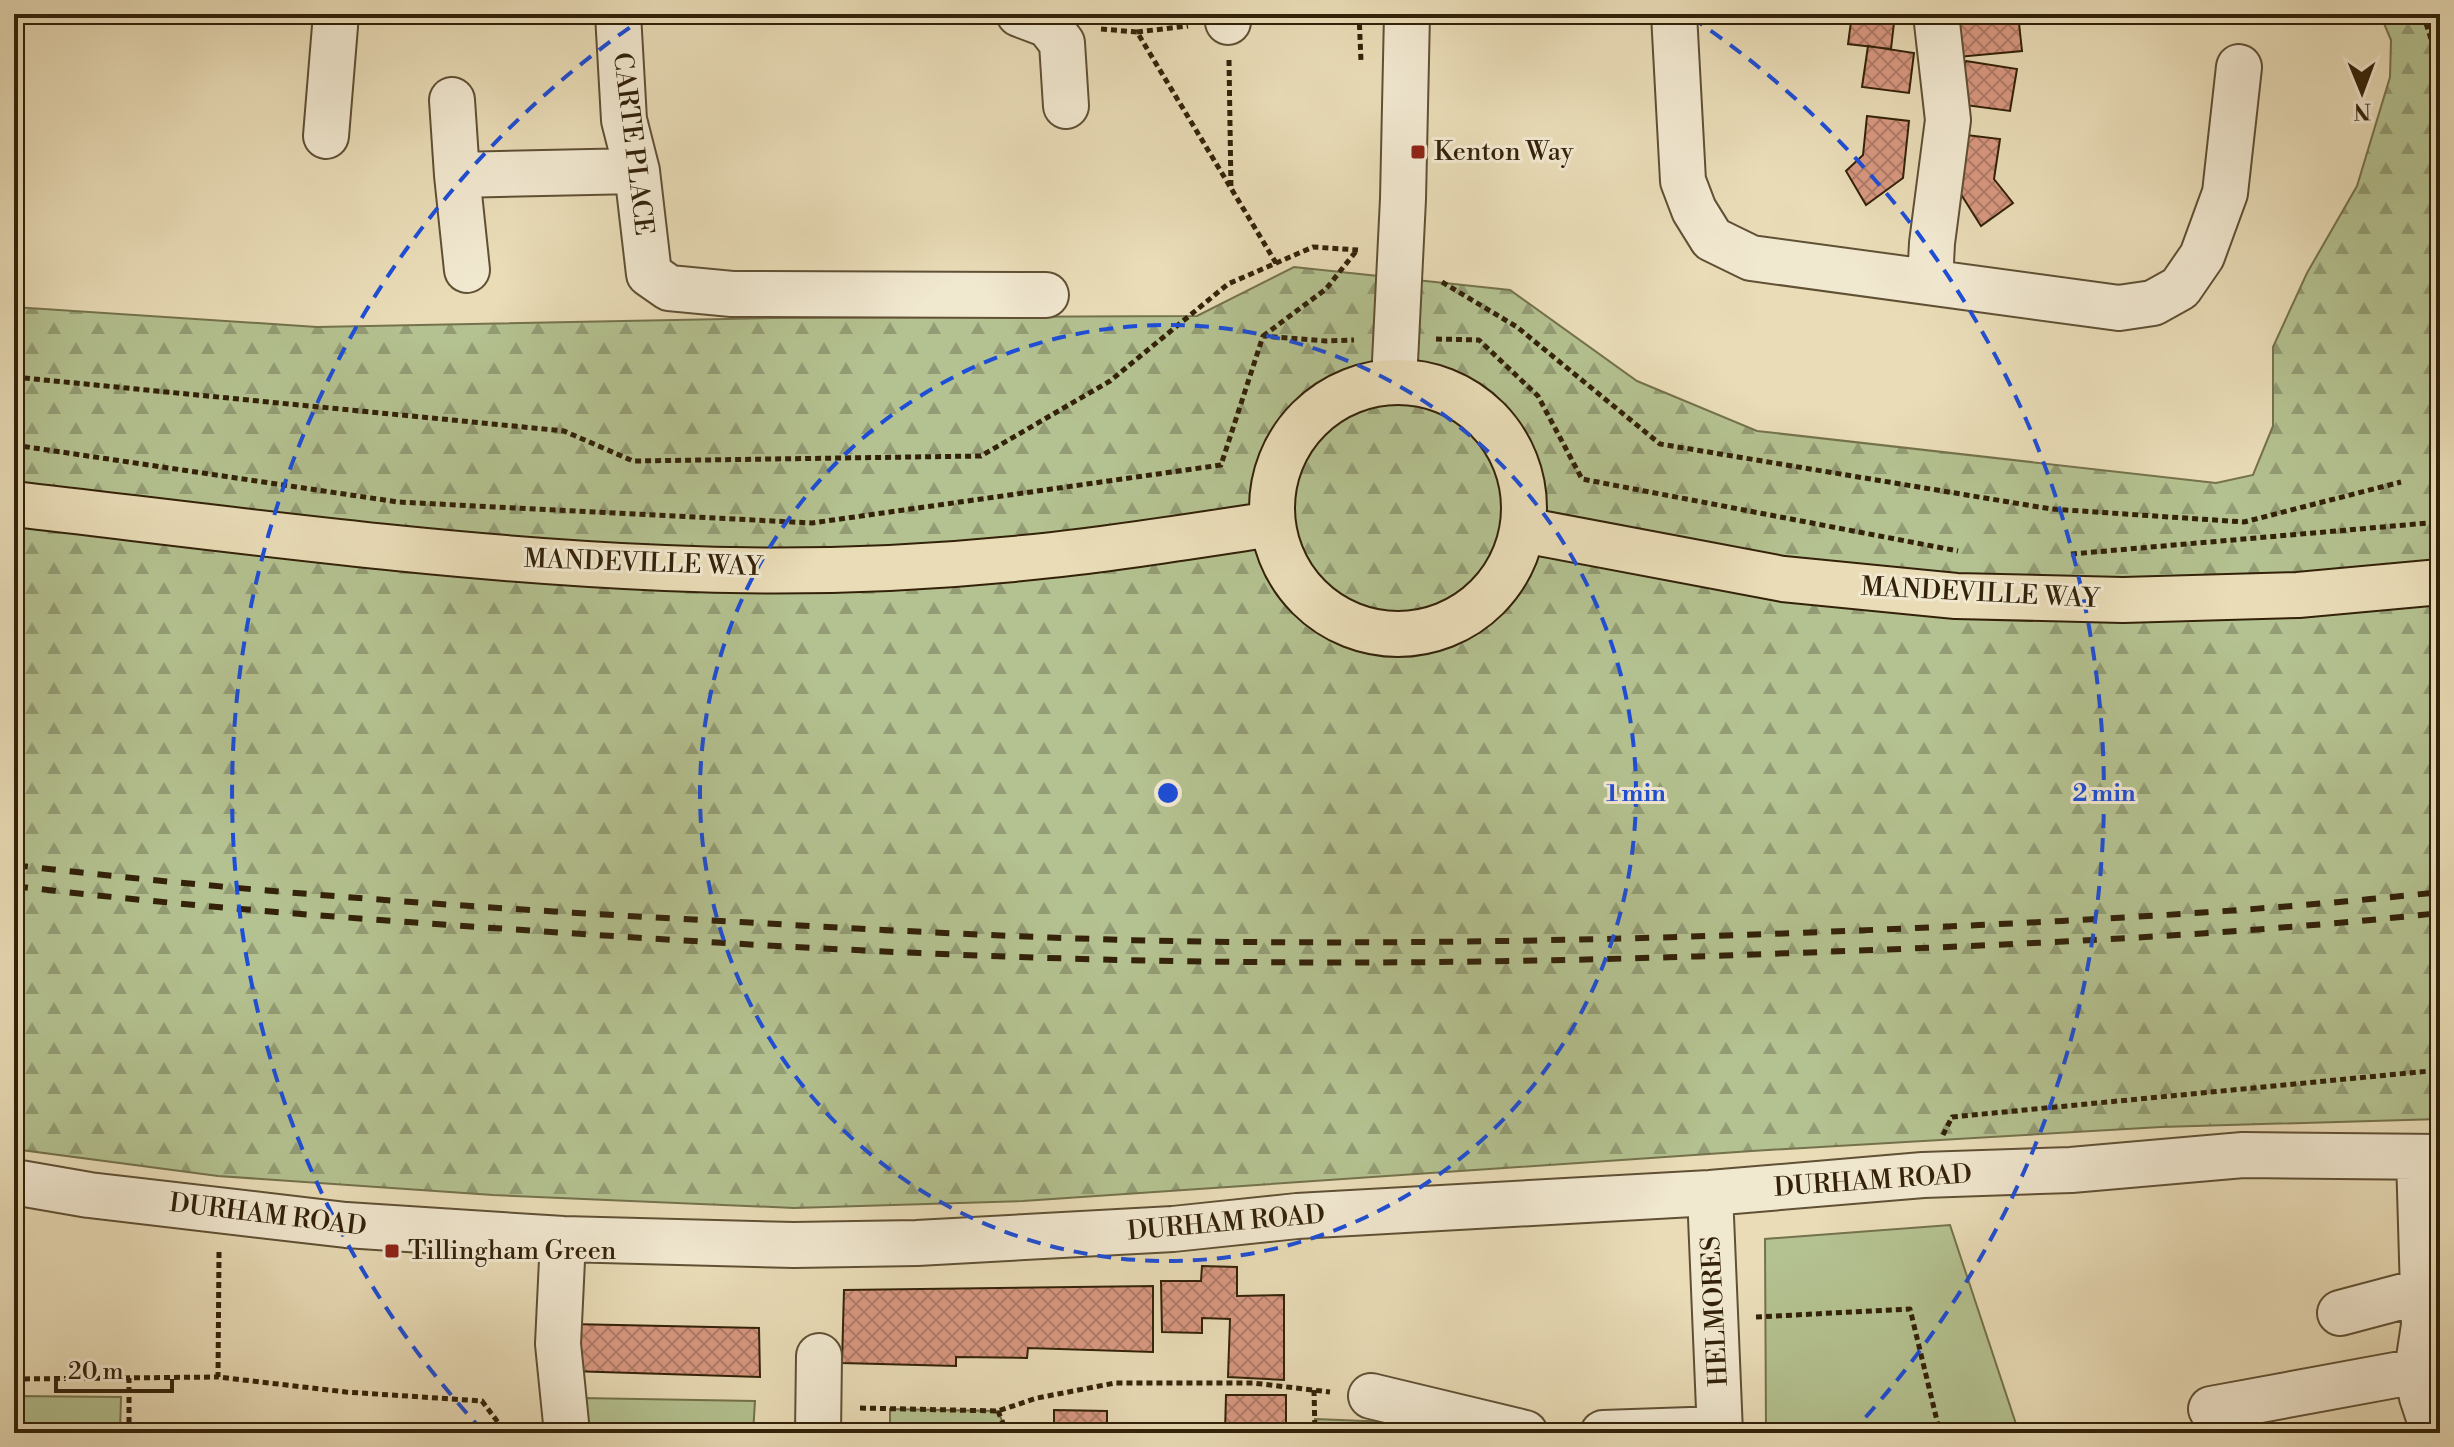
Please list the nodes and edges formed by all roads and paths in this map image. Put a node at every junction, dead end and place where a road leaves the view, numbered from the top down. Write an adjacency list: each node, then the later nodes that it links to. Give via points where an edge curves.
1 (336, 14): 16 (street)
2 (618, 14): 17 (street, CARTE PLACE, via 624,120)
3 (1359, 14): 13 (path)
4 (1407, 14): 20 (street)
5 (1674, 14): 23 (street, via 1683,181 1712,239 1751,258)
6 (1936, 14): 23 (street, via 1948,120)
7 (2423, 14): 12 (path)
8 (1228, 18): 10 (path); 19 (path)
9 (1034, 20): 10 (path); 15 (street, via 1062,43)
10 (1137, 32): 19 (path)
11 (2239, 67): 23 (street, via 2225,193 2202,256 2180,288 2153,303 2119,308)
12 (2440, 67)
13 (1361, 71)
14 (452, 100): 18 (street)
15 (1066, 106)
16 (326, 136)
17 (637, 171): 18 (street); 24 (street, CARTE PLACE, via 649,274 669,288 732,294)
18 (457, 175): 22 (street)
19 (1231, 191): 21 (path)
20 (1400, 257): 26 (street); 30 (path, via 1517,327 1660,444 2051,509 2244,522)
21 (1276, 263): 25 (path, via 1313,247 1358,250 1326,289); 27 (path, via 1228,284 1110,381 981,456 633,461 564,431)
22 (467, 270)
23 (1930, 282)
24 (1046, 295)
25 (1263, 336): 26 (path); 29 (path, via 1221,465 812,523 398,502)
26 (1396, 339): 28 (street); 35 (path, via 1479,340 1538,396 1582,479)
27 (14, 377)
28 (1394, 382): 33 (main road, via 1353,390 1318,410 1293,437 1278,467); 34 (main road, via 1428,385 1457,396 1488,419 1508,444 1519,470)
29 (14, 445)
30 (2401, 482)
31 (14, 504): 33 (main road, MANDEVILLE WAY, via 501,557 666,568 895,566 1035,556)
32 (2440, 522): 36 (path)
33 (1272, 524): 34 (main road, via 1281,557 1297,585 1325,611 1360,629 1391,635 1425,632 1457,621 1487,599 1510,568)
34 (1524, 530): 37 (main road, MANDEVILLE WAY, via 1783,579 1956,596 2282,596)
35 (1973, 554)
36 (2066, 554)
37 (2440, 582)
38 (2440, 1070): 40 (path, via 1952,1117)
39 (2430, 1157): 40 (street, DURHAM ROAD, via 2243,1155 2071,1170); 45 (street)
40 (1923, 1175): 42 (street, DURHAM ROAD)
41 (14, 1182): 43 (street, DURHAM ROAD)
42 (1710, 1193): 44 (street, DURHAM ROAD, via 917,1243); 47 (street, HELMORES)
43 (220, 1209): 44 (street, DURHAM ROAD, via 346,1225); 49 (path)
44 (563, 1239): 58 (street)
45 (2423, 1291): 46 (street); 54 (street)
46 (2340, 1313)
47 (1715, 1319): 60 (street, HELMORES); 66 (path, via 1910,1309)
48 (819, 1356): 57 (street)
49 (218, 1377): 50 (path); 62 (path, via 482,1401)
50 (129, 1378): 51 (path); 61 (path)
51 (14, 1379)
52 (1314, 1390): 53 (path); 56 (path, via 1253,1383 1115,1383); 64 (path)
53 (1371, 1396): 59 (street)
54 (2428, 1398): 55 (street)
55 (2211, 1409)
56 (998, 1411): 57 (path); 63 (path)
57 (818, 1420)
58 (554, 1431)
59 (1506, 1431)
60 (1720, 1431): 65 (street, HELMORES)
61 (129, 1433)
62 (506, 1433)
63 (1007, 1433)
64 (1315, 1433)
65 (1603, 1433)
66 (1940, 1433)

